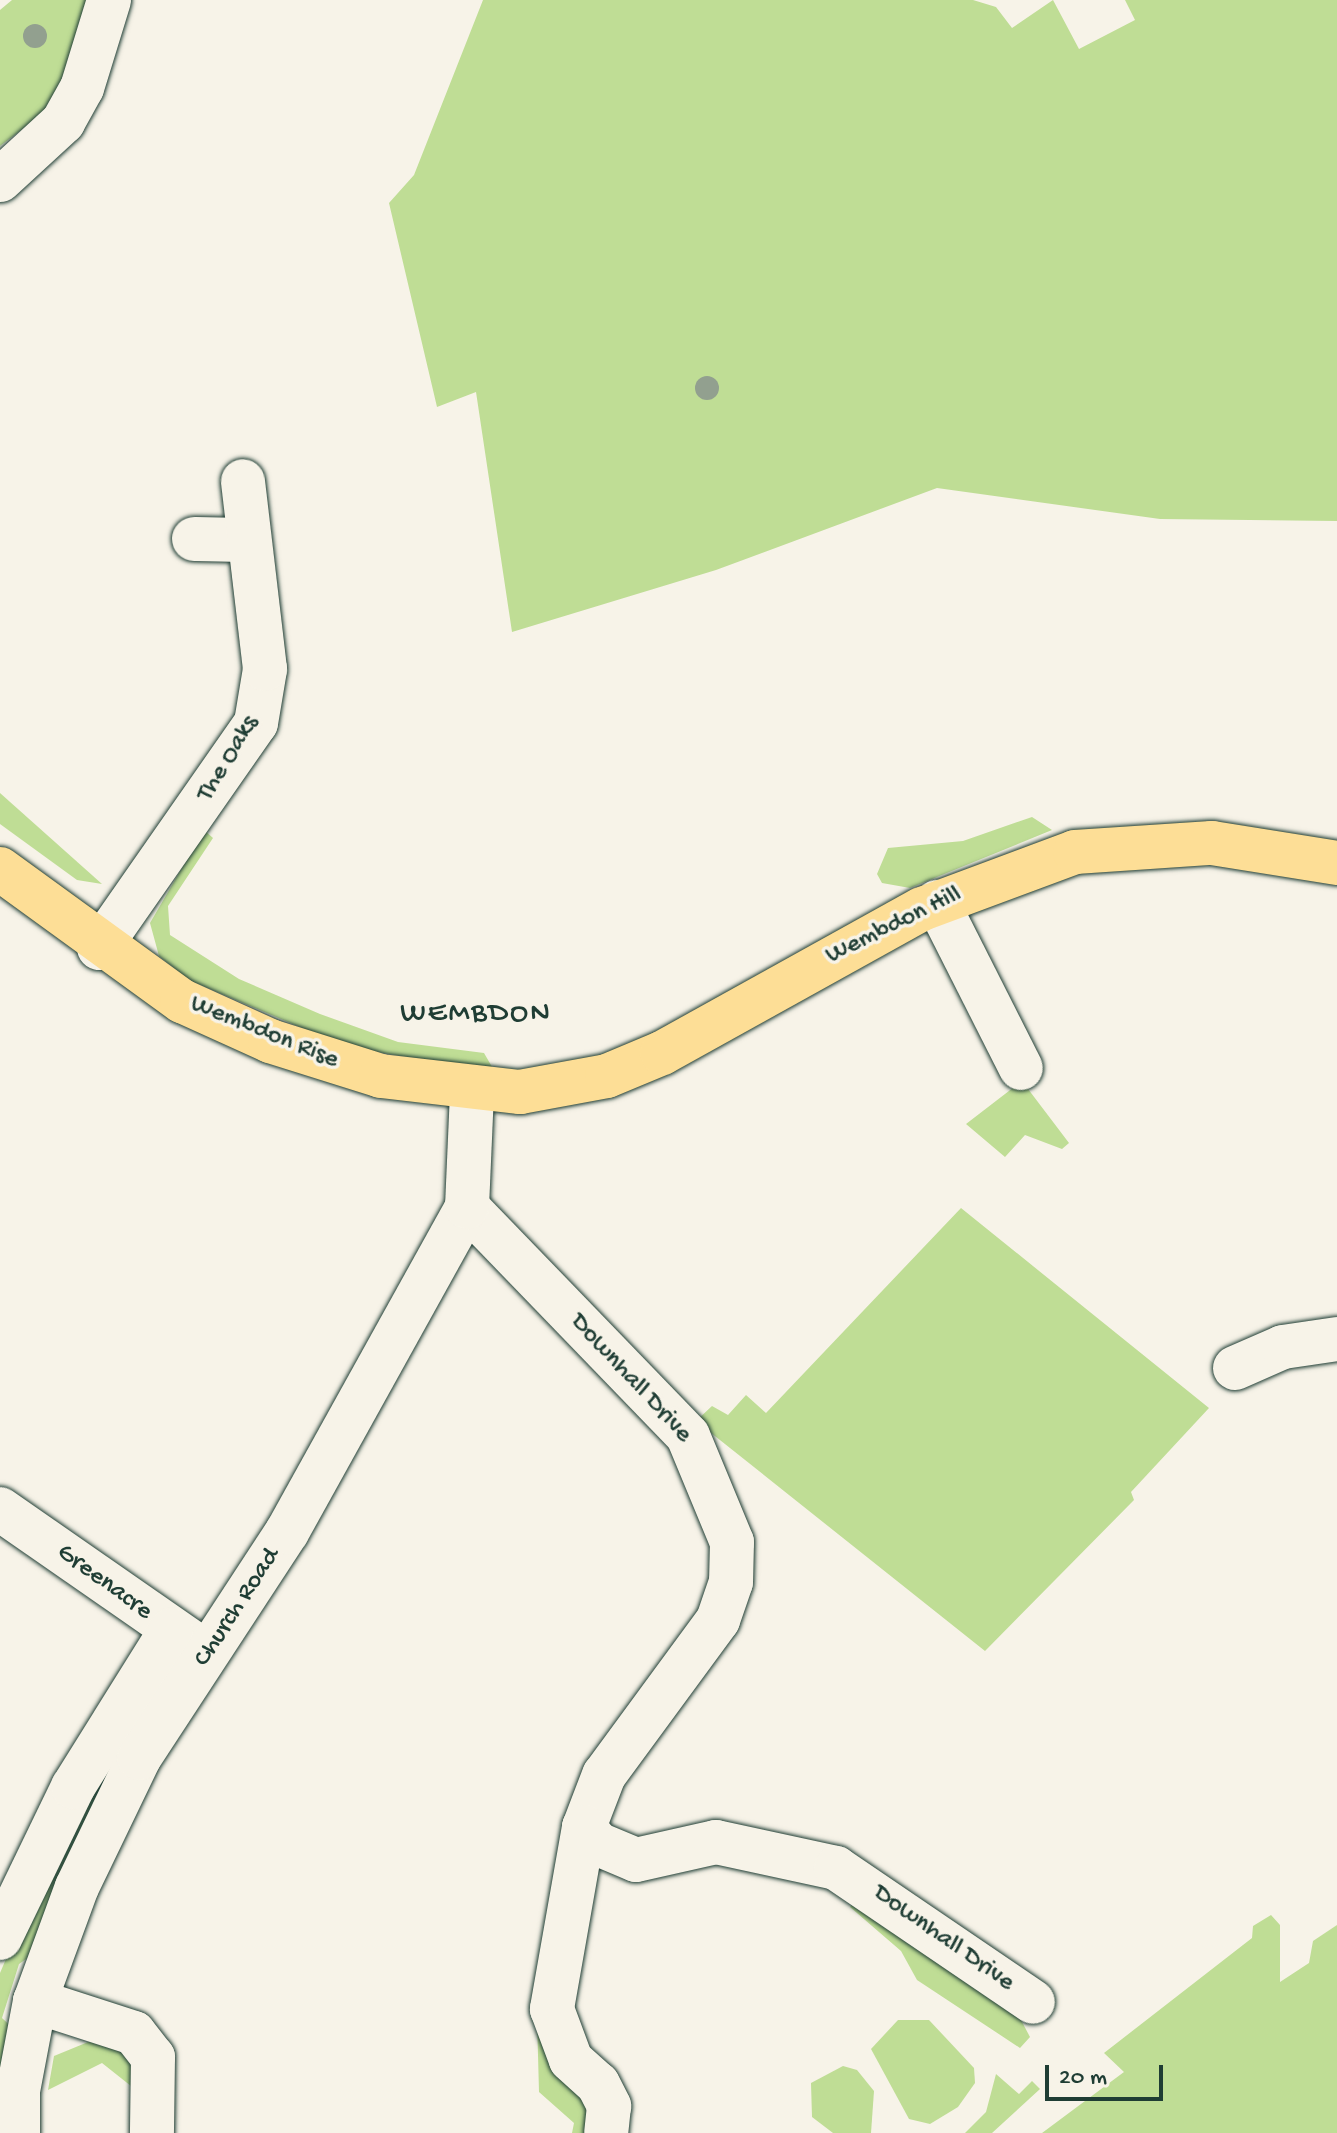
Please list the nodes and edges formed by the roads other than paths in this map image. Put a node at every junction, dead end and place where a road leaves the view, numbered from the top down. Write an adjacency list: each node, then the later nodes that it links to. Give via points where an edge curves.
1 (109, 0): 2 (street, via 82,88 63,122)
2 (0, 180)
3 (243, 481): 5 (street, The Oaks)
4 (194, 539): 5 (street)
5 (246, 540): 9 (street, The Oaks, via 265,669 256,723)
6 (1337, 863): 8 (main road, Wembdon Hill, via 1212,843 1141,843 1075,852)
7 (0, 869): 9 (main road, Wembdon Rise)
8 (937, 902): 10 (street); 11 (main road, Wembdon Hill, via 607,1076 520,1092)
9 (99, 948): 11 (main road, Wembdon Rise, via 182,1001 270,1041 381,1076)
10 (1021, 1068)
11 (472, 1091): 12 (street, Church Road)
12 (467, 1207): 17 (street, Church Road, via 352,1422); 18 (street, Downhall Drive, via 688,1436 732,1542 718,1620 604,1775)
13 (1337, 1339): 14 (street, via 1283,1347)
14 (1235, 1368)
15 (0, 1509): 16 (street, Greenacre)
16 (171, 1630): 17 (street, Greenacre); 19 (street, Church Road, via 73,1787)
17 (209, 1654): 20 (street, Church Road, via 111,1812)
18 (584, 1827): 21 (street, Downhall Drive, via 608,1850 636,1860 716,1842 836,1868); 24 (street, Downhall Drive, via 552,2009 571,2060 609,2106)
19 (0, 1938)
20 (35, 2001): 22 (street, Church Road); 23 (street, via 121,2027 139,2039 153,2057 158,2084)
21 (1033, 2002)
22 (12, 2121)
23 (152, 2133)
24 (606, 2133)

